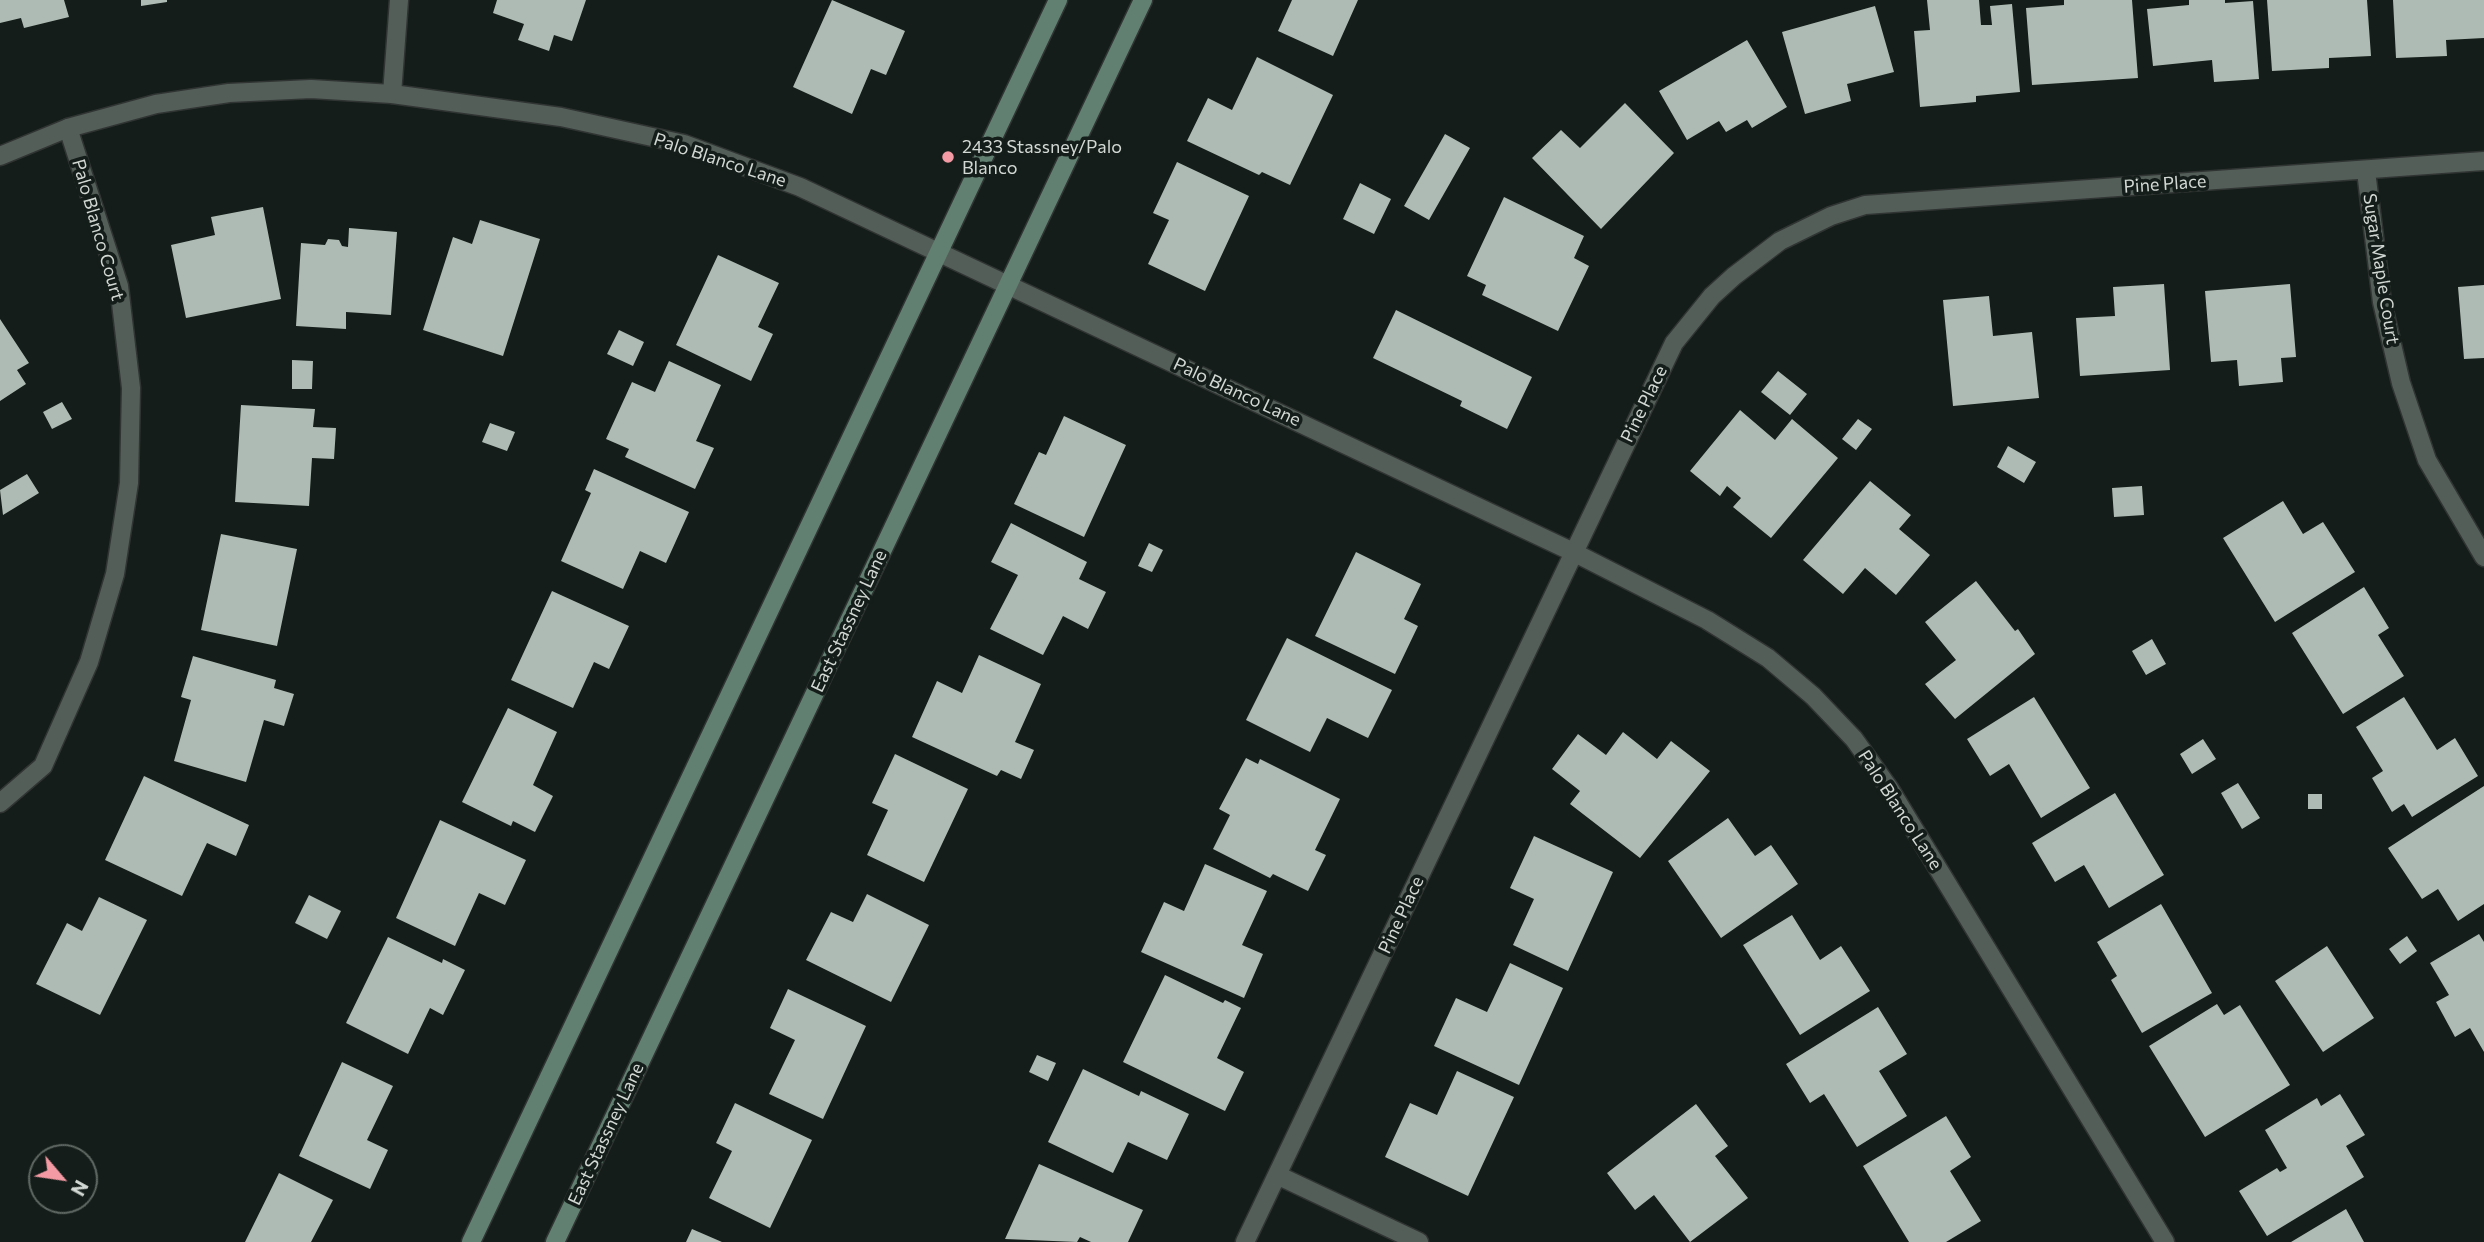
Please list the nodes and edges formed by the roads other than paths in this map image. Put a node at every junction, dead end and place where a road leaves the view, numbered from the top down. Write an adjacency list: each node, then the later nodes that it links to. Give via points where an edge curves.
1 (399, 0): 4 (street)
2 (1058, 0): 9 (main road)
3 (1143, 0): 10 (main road, East Stassney Lane)
4 (392, 94): 5 (street, Palo Blanco Lane, via 311,89 229,93 156,104); 9 (street, Palo Blanco Lane, via 561,117 684,144 800,187)
5 (68, 128): 6 (street, Palo Blanco Lane); 13 (street, Palo Blanco Court, via 119,286 131,388 129,483 115,574 89,662 43,766)
6 (0, 156)
7 (2484, 161): 8 (street, Pine Place)
8 (2367, 171): 11 (street, Pine Place, via 1864,205 1805,228 1734,276 1674,343); 12 (street, Sugar Maple Court, via 2382,302 2401,383 2427,460)
9 (939, 251): 10 (street, Palo Blanco Lane); 15 (main road)
10 (1008, 283): 11 (street, Palo Blanco Lane); 16 (main road, East Stassney Lane)
11 (1573, 552): 14 (street, Pine Place); 19 (street, Palo Blanco Lane, via 1707,620 1768,658 1854,739 1889,788)
12 (2484, 557)
13 (0, 803)
14 (1277, 1175): 17 (street, Pine Place); 18 (street)
15 (471, 1242)
16 (555, 1242)
17 (1245, 1242)
18 (1419, 1242)
19 (2165, 1242)

